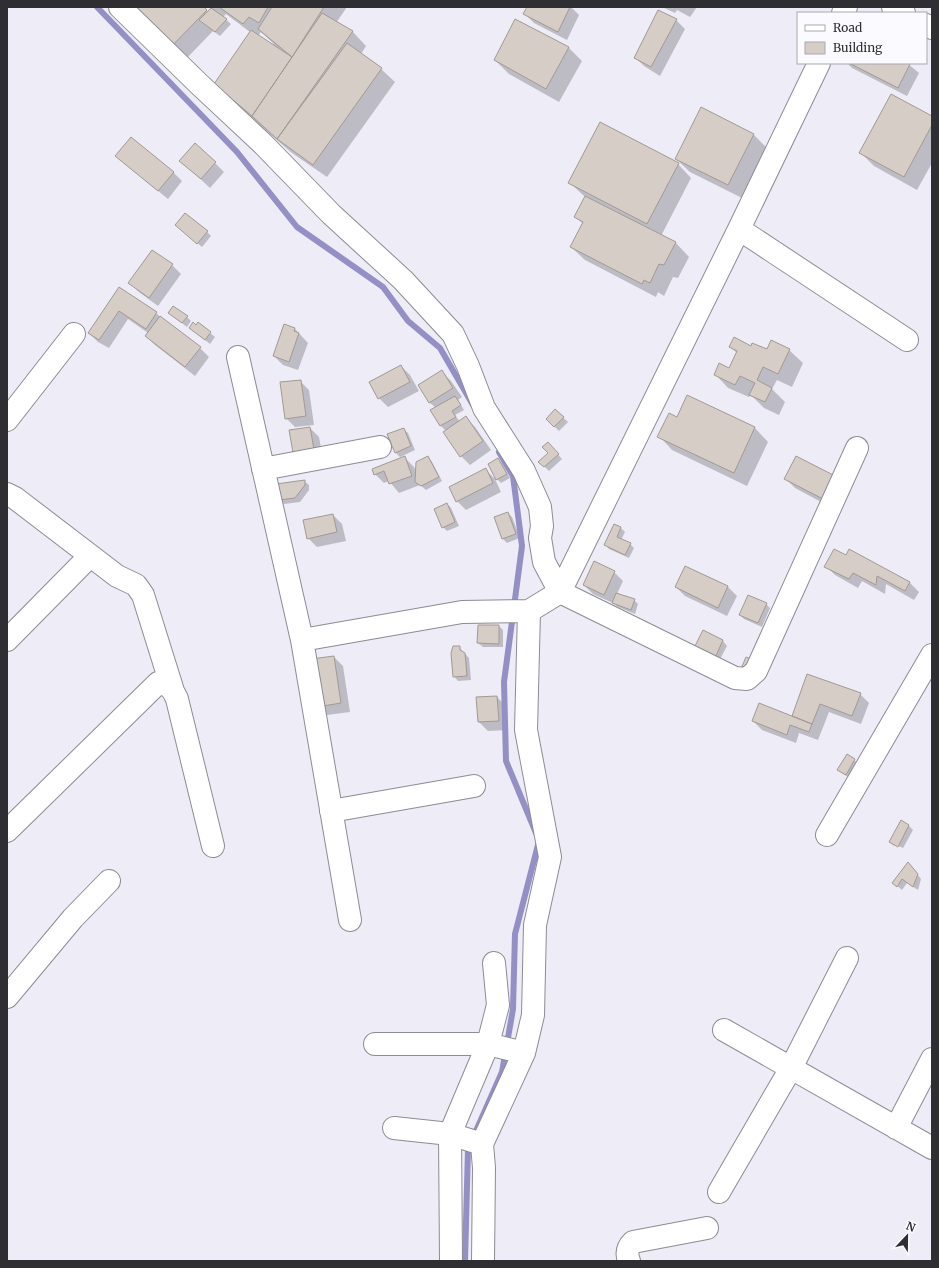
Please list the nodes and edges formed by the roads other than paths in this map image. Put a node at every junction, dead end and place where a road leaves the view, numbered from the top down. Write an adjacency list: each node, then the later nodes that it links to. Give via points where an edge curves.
1 (120, 7): 15 (main road, via 263,144 331,214 403,280 452,334 484,408 524,471 540,507 540,538 544,562)
2 (893, 7): 3 (main road)
3 (902, 12)
4 (819, 64): 5 (main road)
5 (739, 229): 7 (main road); 15 (main road)
6 (74, 334): 9 (main road)
7 (907, 340)
8 (238, 357): 12 (main road)
9 (7, 420)
10 (380, 447): 12 (main road)
11 (857, 448): 15 (main road, via 756,671 747,679 735,678)
12 (263, 469): 18 (main road)
13 (7, 494): 20 (main road, via 117,576 136,585 143,595)
14 (84, 562): 17 (main road)
15 (560, 592): 16 (main road)
16 (529, 611): 18 (main road, via 462,612); 34 (main road, via 526,730 550,858 535,925 533,1015)
17 (7, 640)
18 (302, 640): 22 (main road)
19 (932, 655): 24 (main road)
20 (173, 691): 23 (main road, via 167,685 158,683); 25 (main road)
21 (474, 786): 22 (main road)
22 (331, 811): 27 (main road)
23 (7, 831)
24 (827, 835)
25 (213, 846)
26 (109, 881): 30 (main road, via 73,918)
27 (350, 920)
28 (847, 958): 36 (main road)
29 (494, 964): 33 (main road, via 498,1005)
30 (7, 996)
31 (724, 1030): 36 (main road)
32 (375, 1044): 33 (main road)
33 (488, 1044): 34 (main road); 39 (main road)
34 (524, 1053): 40 (main road)
35 (932, 1059): 38 (main road)
36 (791, 1068): 38 (main road); 42 (main road)
37 (394, 1128): 39 (main road)
38 (896, 1128): 41 (main road)
39 (450, 1134): 40 (main road); 44 (main road)
40 (482, 1144): 45 (main road)
41 (932, 1148)
42 (719, 1192)
43 (707, 1228): 46 (main road, via 633,1242 628,1247 626,1255)
44 (451, 1261)
45 (483, 1261)
46 (629, 1261)

